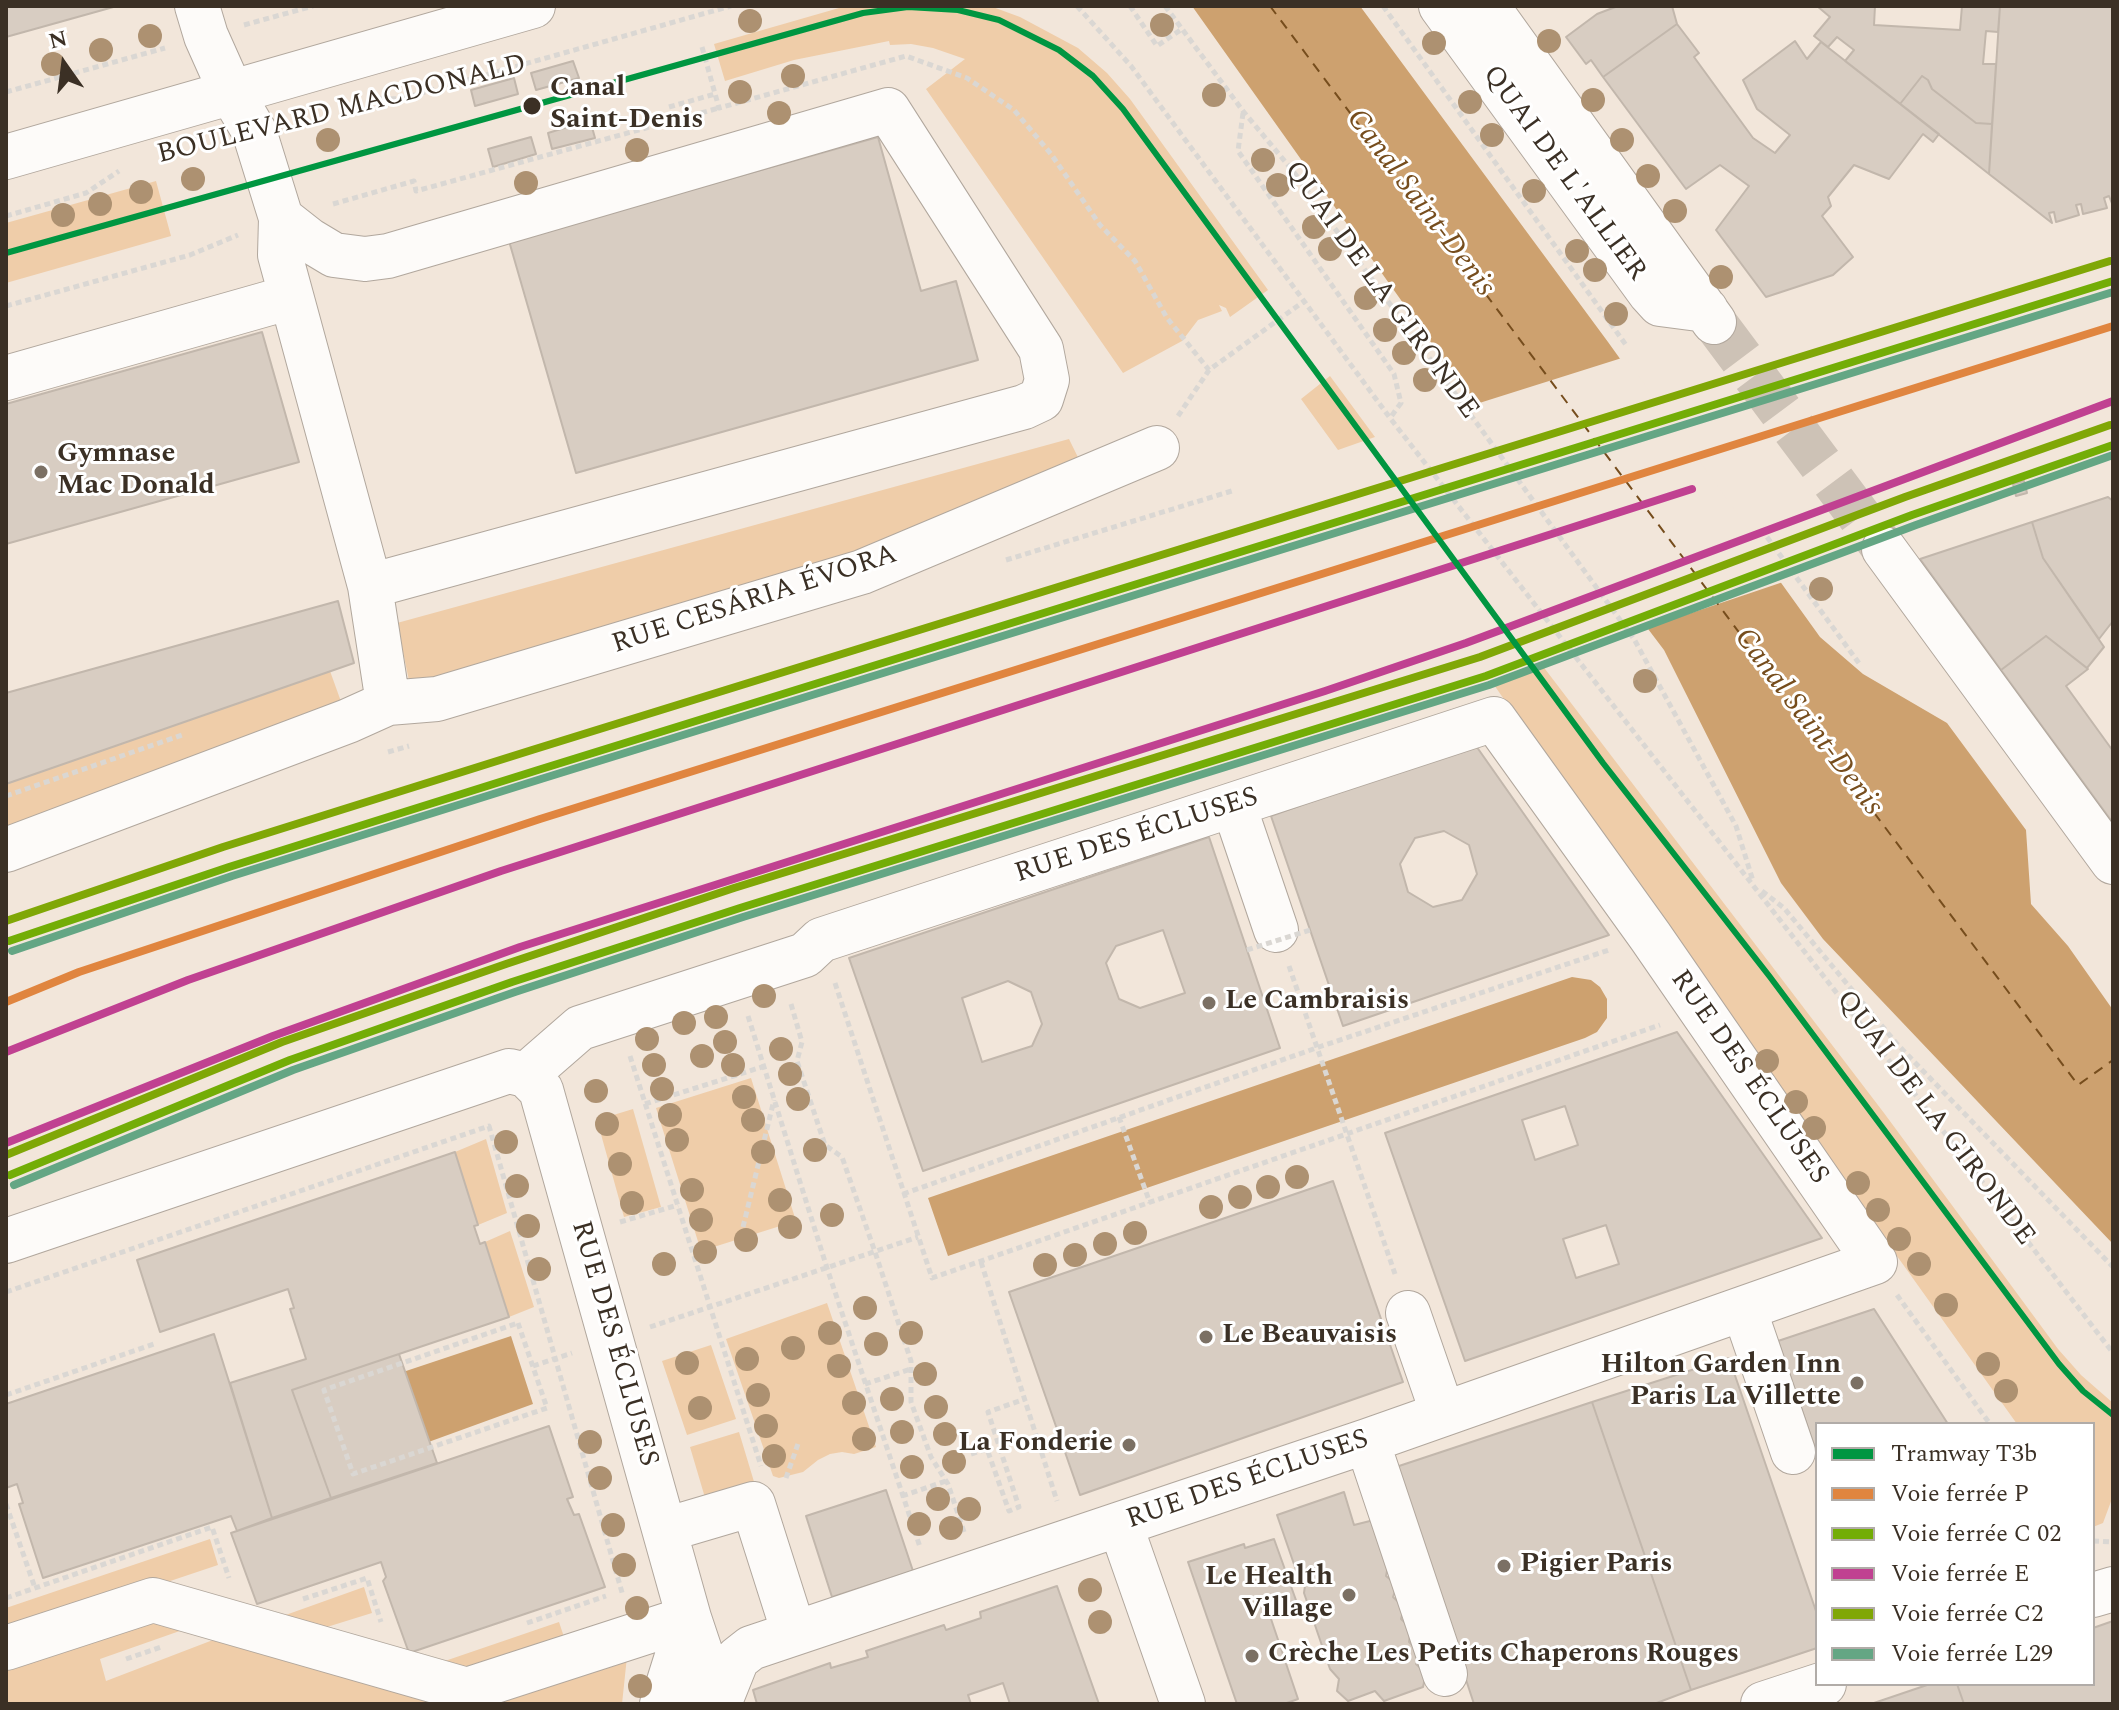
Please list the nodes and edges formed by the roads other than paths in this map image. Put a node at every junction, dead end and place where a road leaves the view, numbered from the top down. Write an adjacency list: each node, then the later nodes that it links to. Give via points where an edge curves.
1 (533, 6): 5 (street, BOULEVARD MACDONALD)
2 (1441, 6): 3 (street, QUAI DE L'ALLIER, via 1650,293 1660,304 1710,316)
3 (1487, 6)
4 (213, 17): 5 (street, via 206,36)
5 (231, 92): 6 (street, BOULEVARD MACDONALD); 7 (street, via 254,131)
6 (6, 157)
7 (263, 225): 8 (street, via 280,255); 12 (street, via 309,240 334,255 388,256 888,110 1041,349 1047,380 1041,399 1024,407)
8 (291, 297): 9 (street); 12 (street)
9 (6, 378)
10 (1157, 448): 13 (street, RUE CESÁRIA ÉVORA, via 862,572 437,699)
11 (1884, 549): 16 (street)
12 (370, 586): 13 (street)
13 (388, 703): 15 (street, RUE CESÁRIA ÉVORA)
14 (1234, 806): 17 (street); 18 (street, RUE DES ÉCLUSES, via 821,940 805,955 580,1028); 20 (street, RUE DES ÉCLUSES, via 1494,719 1875,1262)
15 (6, 850)
16 (2113, 862)
17 (1280, 943)
18 (526, 1075): 19 (street, via 509,1071); 26 (street, RUE DES ÉCLUSES, via 541,1090)
19 (6, 1241)
20 (1744, 1309): 22 (street, RUE DES ÉCLUSES); 24 (street)
21 (1408, 1313): 22 (street)
22 (1443, 1414): 23 (street, RUE DES ÉCLUSES)
23 (1367, 1441): 25 (street, RUE DES ÉCLUSES); 30 (street)
24 (1793, 1452)
25 (1120, 1524): 28 (street, RUE DES ÉCLUSES); 35 (street)
26 (665, 1530): 27 (street, RUE DES ÉCLUSES); 28 (street, via 753,1504)
27 (689, 1618): 29 (street, via 467,1690 153,1600); 32 (street); 33 (street, RUE DES ÉCLUSES, via 705,1666)
28 (794, 1633): 34 (street, RUE DES ÉCLUSES, via 751,1648 737,1659)
29 (6, 1648)
30 (1445, 1674)
31 (1818, 1686): 36 (street)
32 (662, 1704)
33 (695, 1704)
34 (719, 1704)
35 (1183, 1704)
36 (1763, 1704)

